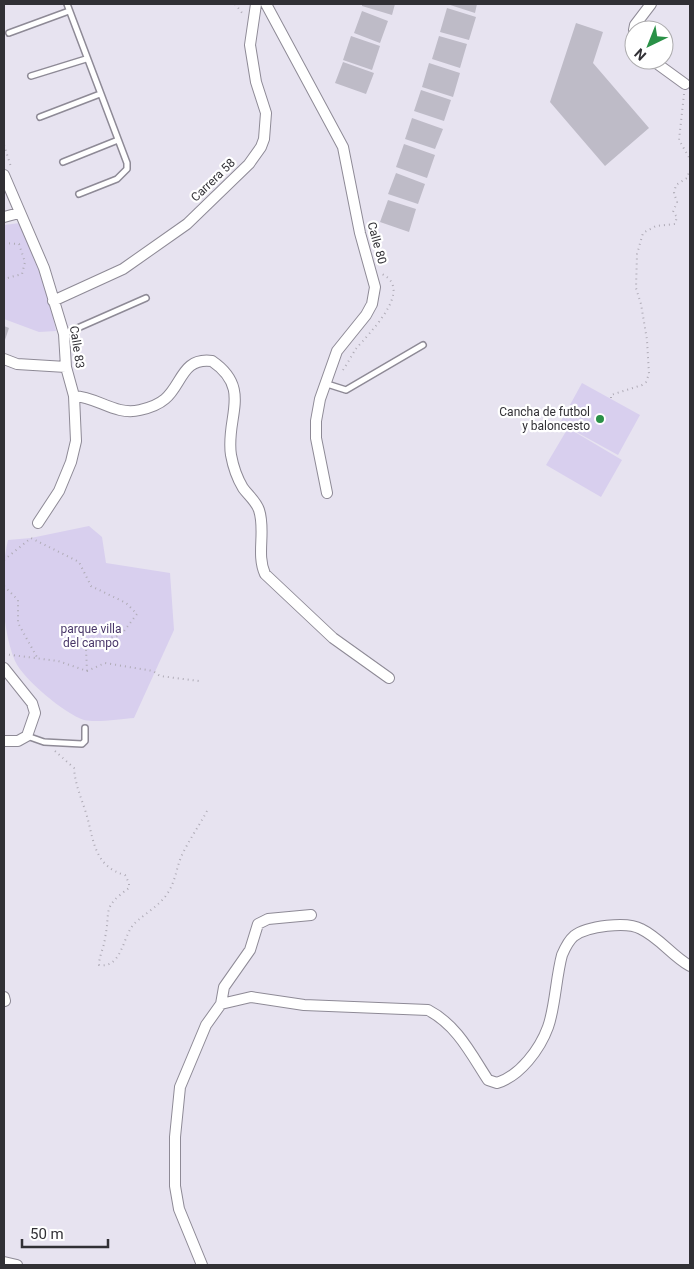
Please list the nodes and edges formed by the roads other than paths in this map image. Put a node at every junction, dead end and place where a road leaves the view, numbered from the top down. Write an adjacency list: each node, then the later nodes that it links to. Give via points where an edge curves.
1 (67, 4): 5 (lane)
2 (256, 4): 21 (street, Carrera 58, via 250,51 266,113 261,147 249,164 187,224 123,268)
3 (266, 4): 26 (street, Calle 80, via 344,147 360,233 375,287 366,316 337,351)
4 (650, 4): 6 (street)
5 (69, 11): 7 (lane); 8 (lane)
6 (641, 20)
7 (9, 34)
8 (86, 59): 10 (lane); 12 (lane)
9 (666, 70): 11 (street)
10 (31, 76)
11 (685, 84)
12 (100, 94): 13 (lane); 14 (lane)
13 (40, 117)
14 (118, 140): 15 (lane); 17 (lane, via 127,163 123,174)
15 (63, 162)
16 (4, 175): 18 (street, Calle 83)
17 (79, 194)
18 (19, 213): 19 (street); 21 (street, Calle 83, via 36,248)
19 (4, 217)
20 (146, 298): 22 (lane)
21 (53, 301): 22 (street, Calle 83)
22 (64, 334): 25 (street, Calle 83)
23 (423, 345): 26 (lane, via 346,390)
24 (4, 359): 25 (street, via 17,364)
25 (66, 368): 27 (street, Calle 83)
26 (324, 383): 28 (street, Calle 80, via 316,438)
27 (74, 396): 29 (street, Calle 83, via 76,440 71,462 59,491); 31 (street, via 88,398 114,410 140,410 165,399 180,377 196,362 212,361 221,366 236,394 230,436 231,456 239,480 258,509 263,539 261,562 265,574 333,638)
28 (327, 493)
29 (38, 523)
30 (4, 668): 33 (street, via 32,703 36,713)
31 (389, 678)
32 (85, 728): 33 (lane, via 85,742 82,744 44,742)
33 (26, 736): 34 (street, via 18,741)
34 (4, 741)
35 (311, 915): 37 (street, via 262,921 256,928 250,950 224,987)
36 (690, 966): 37 (street, via 639,927 616,925 586,930 575,936 562,955 543,1038 514,1074 497,1082 488,1080 478,1060 444,1020 428,1010 304,1005 251,997)
37 (222, 1004): 40 (street, via 206,1025 180,1087 175,1138 179,1209)
38 (4, 1262): 39 (street)
39 (17, 1265)
40 (202, 1265)

